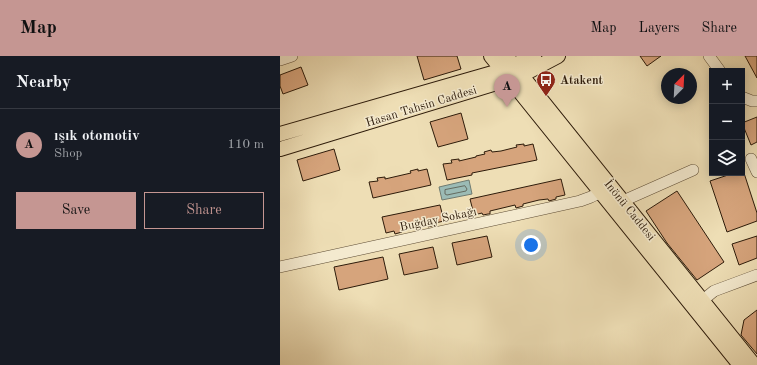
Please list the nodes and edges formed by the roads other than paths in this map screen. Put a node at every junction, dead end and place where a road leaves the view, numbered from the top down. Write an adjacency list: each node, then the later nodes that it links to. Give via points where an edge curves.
1 (292, 56): 6 (street)
2 (491, 56): 8 (main road, İnönü Caddesi)
3 (534, 56): 8 (main road, Hasan Tahsin Caddesi)
4 (558, 56): 8 (main road, Hasan Tahsin Caddesi)
5 (710, 56): 7 (street)
6 (280, 60)
7 (718, 68)
8 (511, 69): 11 (main road, Hasan Tahsin Caddesi); 12 (main road, Hasan Tahsin Caddesi); 16 (main road); 17 (main road, İnönü Caddesi)
9 (745, 98): 10 (street)
10 (757, 101)
11 (280, 134)
12 (280, 149)
13 (751, 159): 15 (street)
14 (693, 170): 17 (street)
15 (757, 172)
16 (601, 192): 18 (street, Buğday Sokağı, via 580,201); 20 (main road)
17 (623, 201): 20 (main road, İnönü Caddesi)
18 (280, 267)
19 (757, 275): 20 (street, via 714,291)
20 (698, 303): 21 (main road); 22 (main road, İnönü Caddesi)
21 (740, 365)
22 (754, 365)

